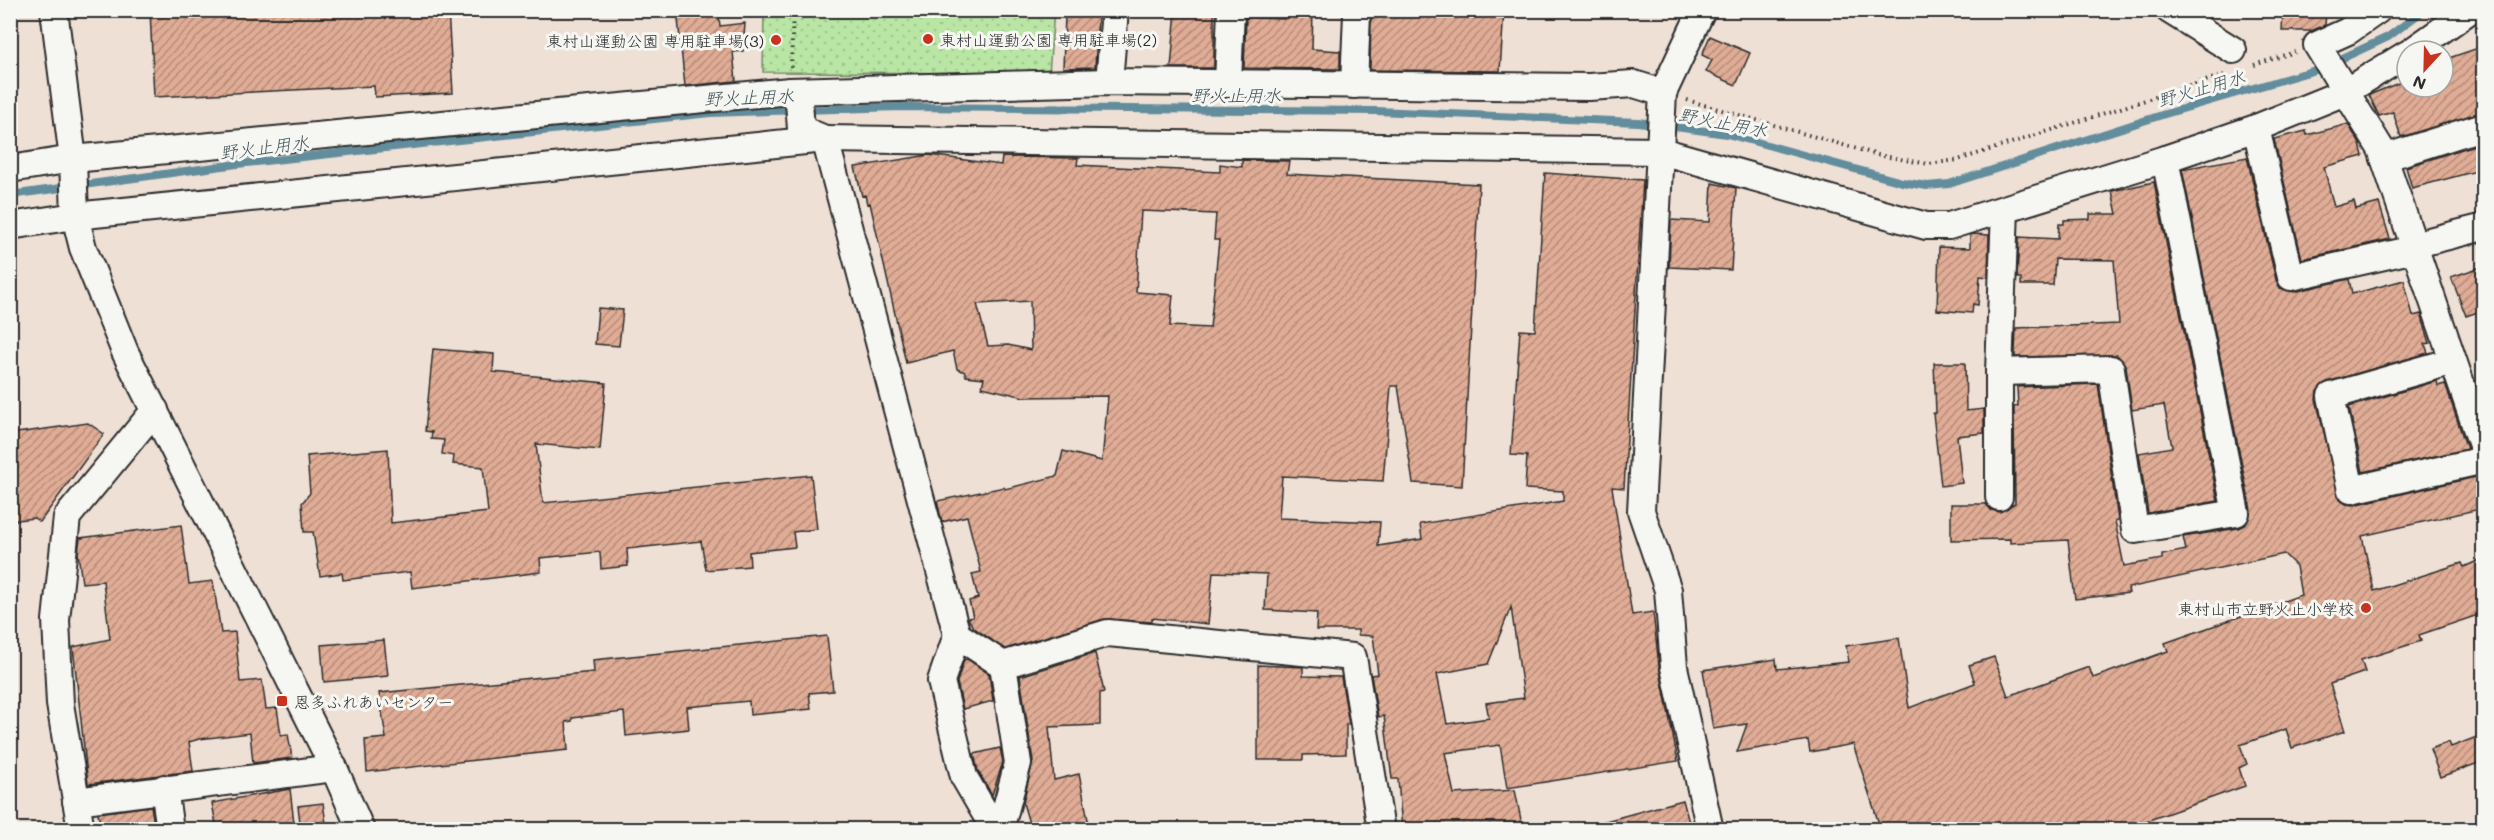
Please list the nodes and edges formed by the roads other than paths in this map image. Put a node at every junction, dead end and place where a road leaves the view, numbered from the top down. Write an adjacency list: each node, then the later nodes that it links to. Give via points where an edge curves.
1 (54, 10): 24 (street)
2 (1114, 10): 12 (street)
3 (1232, 10): 13 (street)
4 (1702, 10): 16 (street)
5 (2169, 10): 11 (street)
6 (2378, 10): 15 (street, via 2318,46)
7 (2470, 10): 9 (street)
8 (1357, 14): 14 (street)
9 (2429, 39)
10 (2395, 60): 15 (street)
11 (2237, 63)
12 (1109, 82): 13 (street); 17 (street)
13 (1228, 84): 14 (street)
14 (1354, 85): 16 (street, via 1634,84)
15 (2340, 85): 19 (street); 22 (street)
16 (1663, 95): 21 (street)
17 (795, 96): 20 (street, via 801,129); 24 (street)
18 (2484, 126): 22 (street)
19 (2256, 128): 23 (street); 30 (street, via 2291,277)
20 (825, 139): 21 (street); 27 (street); 37 (street)
21 (1661, 144): 26 (street, via 1926,226 1949,226); 48 (street, via 1641,510 1668,590 1674,667)
22 (2384, 158): 30 (street)
23 (2165, 159): 26 (street); 32 (street, via 2236,513 2135,530 2111,369)
24 (73, 164): 25 (street); 27 (street)
25 (10, 169)
26 (2005, 209): 32 (street)
27 (75, 210): 28 (street); 33 (street, via 83,248 125,352)
28 (10, 226)
29 (2484, 227): 30 (street)
30 (2414, 247): 31 (street)
31 (2453, 362): 34 (street); 35 (street, via 2331,396 2351,490)
32 (1999, 372): 36 (street)
33 (155, 410): 39 (street); 41 (street, via 68,517 56,620 60,704)
34 (2484, 451)
35 (2484, 460)
36 (1999, 497)
37 (957, 636): 38 (street); 45 (street, via 941,681 964,777)
38 (1003, 665): 46 (street, via 1018,763); 47 (street, via 1108,633 1353,657)
39 (334, 768): 40 (street); 44 (street)
40 (164, 788): 41 (street); 43 (street)
41 (75, 801): 42 (street)
42 (81, 830)
43 (170, 830)
44 (361, 830)
45 (995, 830)
46 (1000, 830)
47 (1381, 830)
48 (1710, 830)

